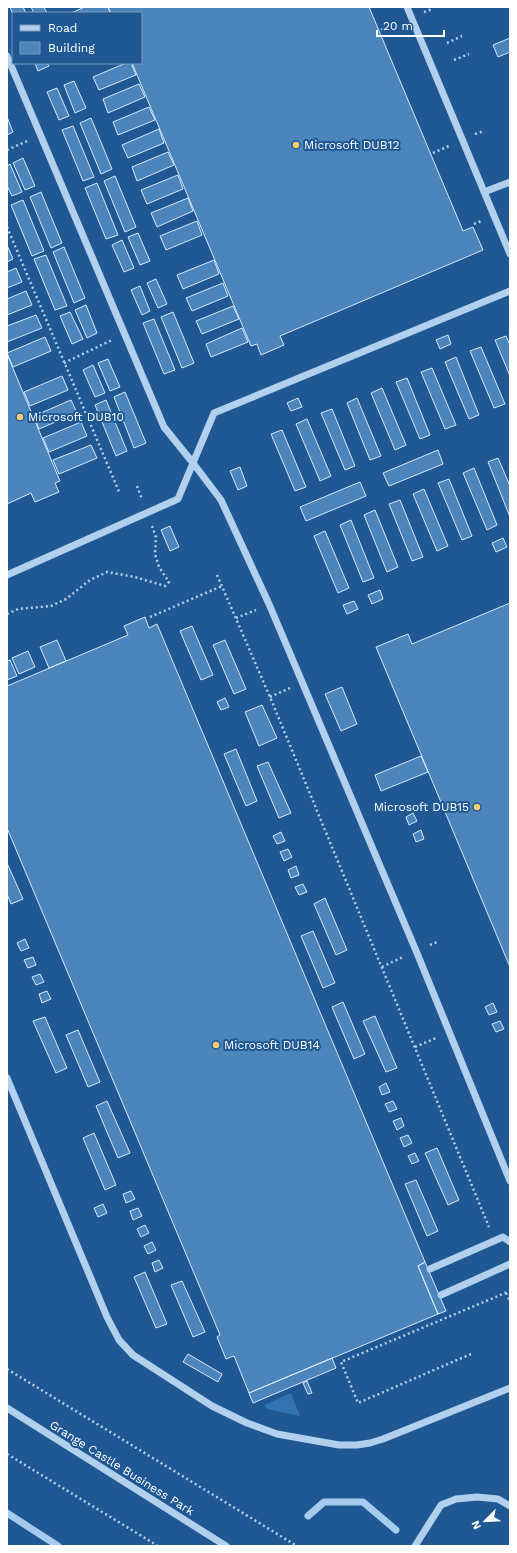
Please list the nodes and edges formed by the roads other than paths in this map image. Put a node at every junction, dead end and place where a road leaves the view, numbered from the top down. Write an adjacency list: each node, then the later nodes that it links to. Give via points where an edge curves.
1 (407, 7): 4 (street)
2 (7, 56): 7 (street, via 164,427)
3 (510, 182): 4 (street)
4 (484, 192): 5 (street)
5 (510, 254)
6 (510, 291): 7 (street, via 214,413)
7 (193, 463): 8 (street, via 178,499); 10 (street, via 221,500 269,604 450,1032)
8 (7, 575)
9 (7, 1078): 15 (street, via 104,1310 119,1340 133,1355 212,1406 278,1434 339,1445 357,1445 383,1439)
10 (510, 1181)
11 (510, 1242): 13 (street, via 503,1237)
12 (510, 1264): 14 (street)
13 (430, 1269)
14 (441, 1295)
15 (510, 1388)
16 (7, 1408): 18 (street, Grange Castle Business Park)
17 (510, 1506): 19 (street, via 498,1499 477,1497 456,1499 441,1505)
18 (226, 1546)
19 (415, 1546)

